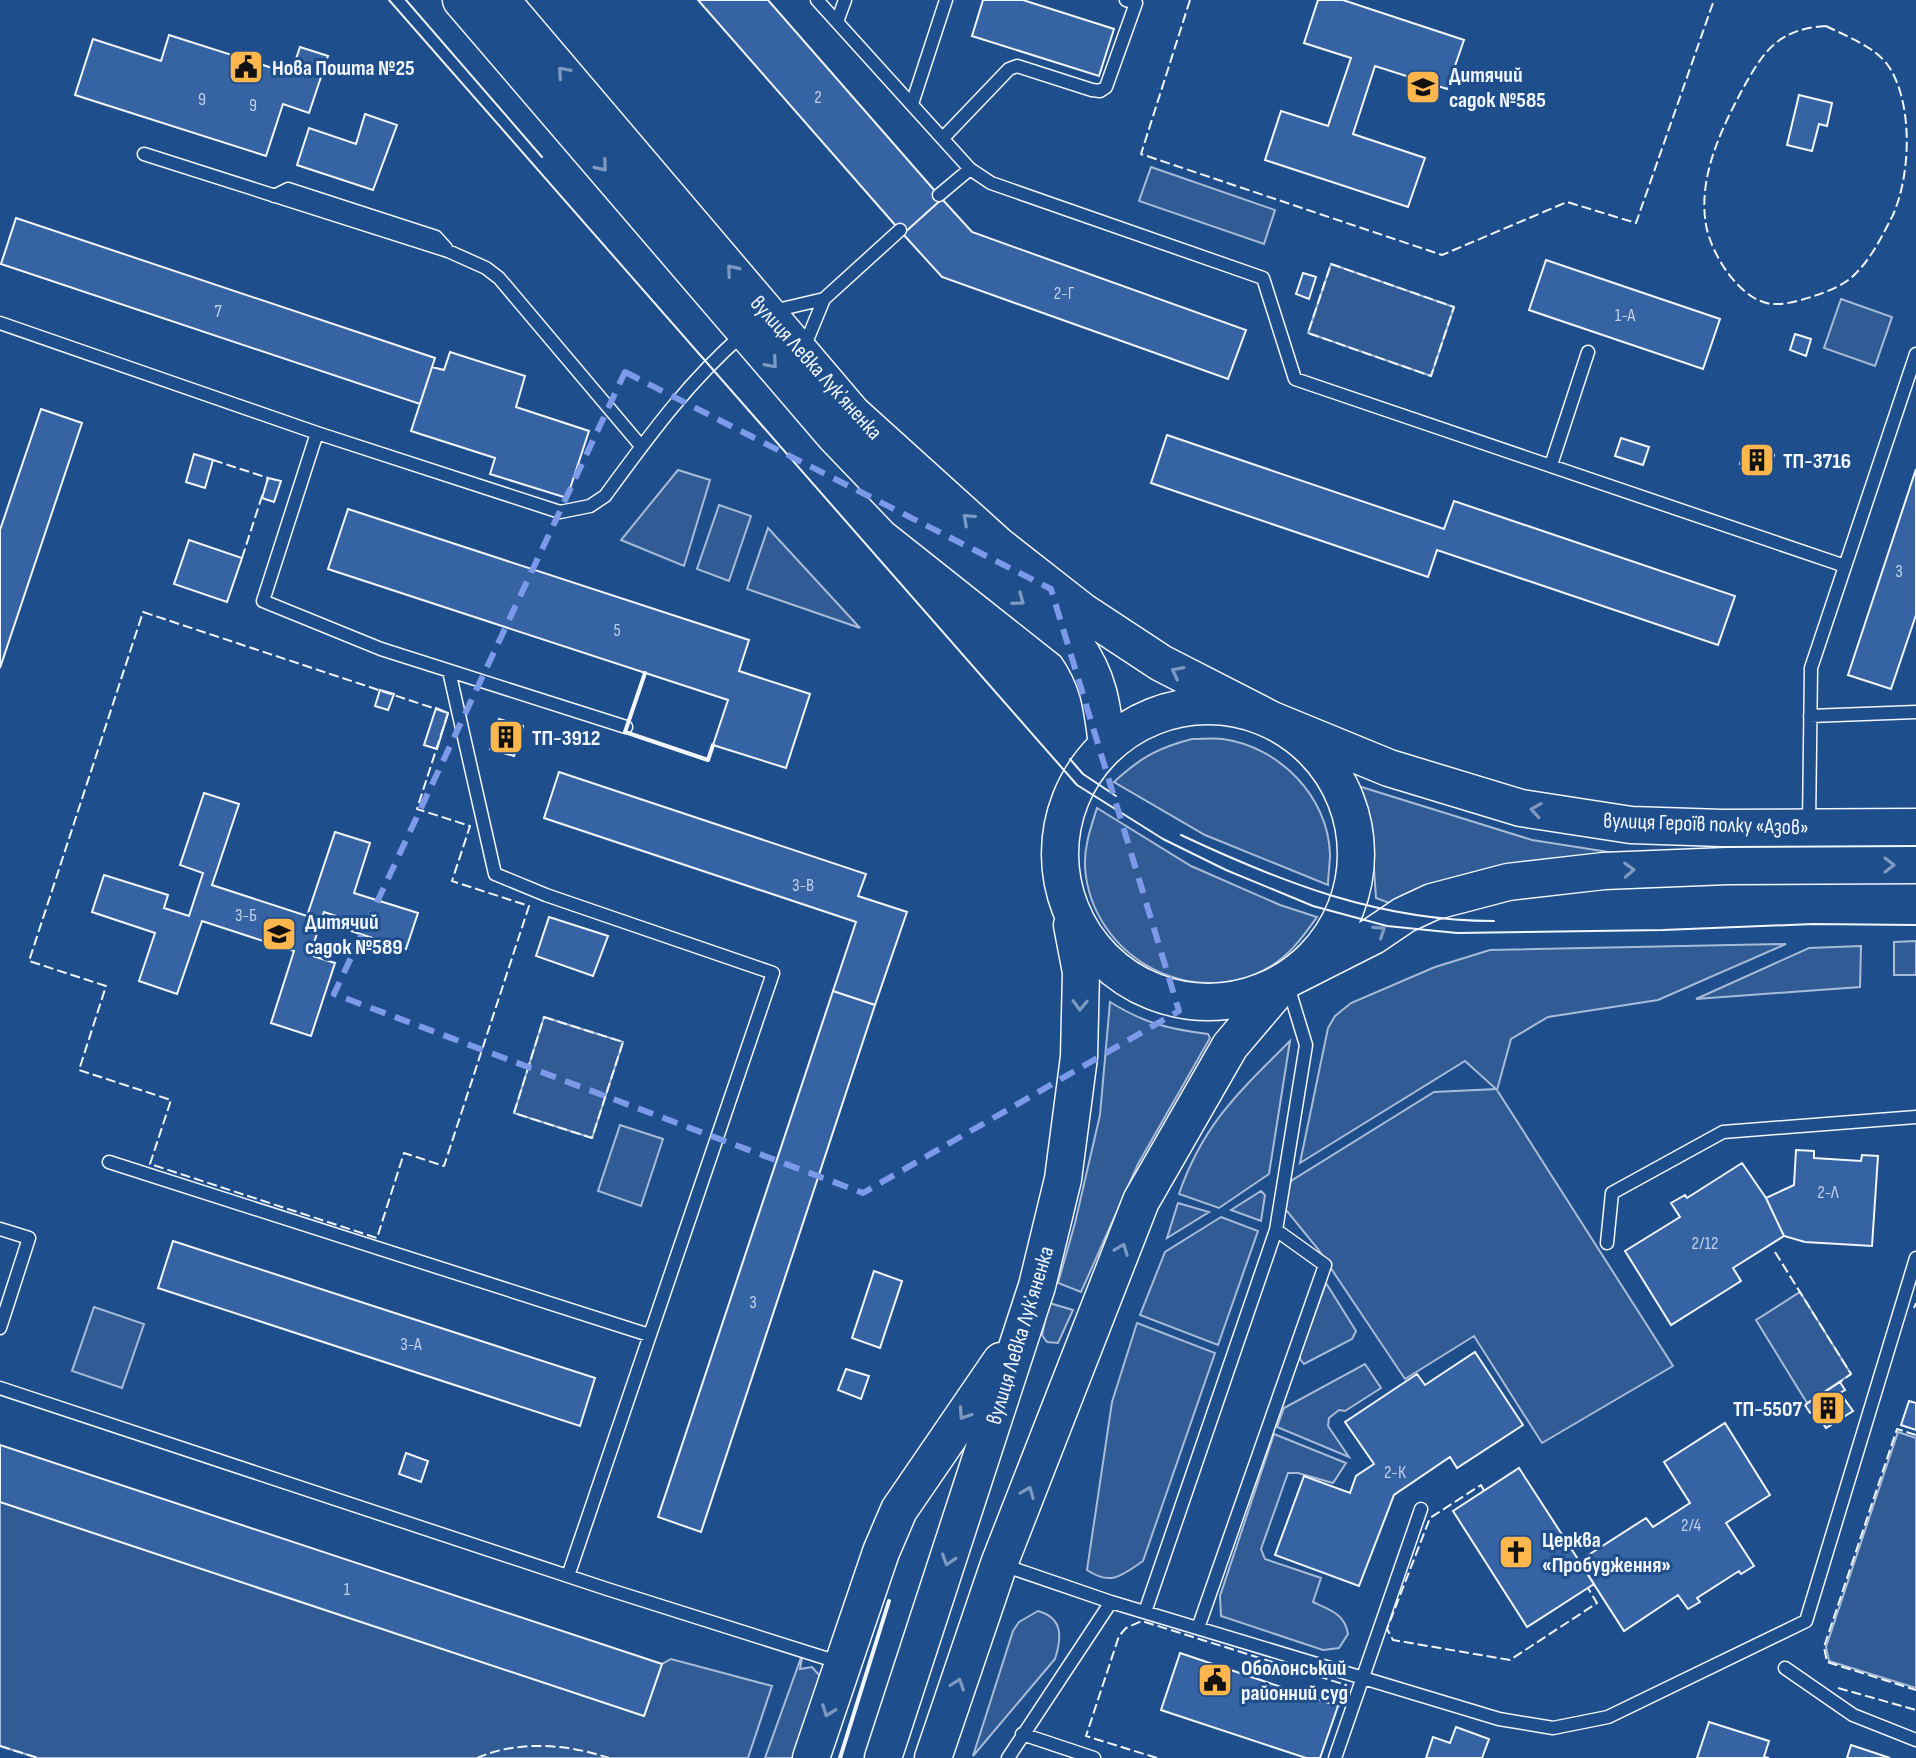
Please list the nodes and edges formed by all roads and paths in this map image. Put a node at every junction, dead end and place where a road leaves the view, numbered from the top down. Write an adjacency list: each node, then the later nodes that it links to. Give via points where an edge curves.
1 (461, 0): 15 (main road, вулиця Левка Лукʼяненка, one-way to 15)
2 (501, 0): 15 (main road, вулиця Левка Лукʼяненка, one-way to 2)
3 (817, 0): 7 (lane)
4 (845, 0): 7 (lane)
5 (946, 0): 8 (lane)
6 (1126, 0): 9 (lane, via 1136,3 1106,87 1092,90 1017,66)
7 (837, 22): 8 (lane)
8 (912, 104): 9 (lane)
9 (943, 138): 11 (lane)
10 (144, 154): 21 (lane, via 479,264 499,278)
11 (970, 169): 12 (lane); 22 (lane, via 991,183 1263,278 1295,379)
12 (939, 195)
13 (900, 230): 14 (lane)
14 (824, 299): 15 (lane); 18 (lane)
15 (756, 322): 18 (main road, вулиця Левка Лукʼяненка); 21 (lane, via 707,365); 29 (main road, вулиця Левка Лукʼяненка, one-way to 29, via 835,436 906,510 1075,644 1091,667 1102,698)
16 (0, 323): 20 (lane)
17 (1588, 352): 22 (lane)
18 (801, 353): 27 (main road, вулиця Левка Лукʼяненка, one-way to 18, via 1161,663 1082,611 999,546 852,413)
19 (1916, 354): 23 (lane)
20 (317, 433): 21 (lane, via 560,512 590,506 605,496); 24 (lane, via 263,601)
21 (641, 446)
22 (1551, 465): 23 (lane)
23 (1845, 566): 26 (lane, via 1811,668)
24 (449, 671): 28 (lane); 43 (lane, via 495,874 773,973)
25 (1916, 712): 26 (lane)
26 (1810, 716): 31 (lane)
27 (1272, 720): 29 (main road, вулиця Левка Лукʼяненка, via 1230,707 1185,707 1143,720); 31 (main road, вулиця Героїв полку «Азов», one-way to 27, via 1631,825 1521,808 1410,776); 34 (main road, via 1307,744 1335,777 1351,816 1356,859 1344,914 1320,952)
28 (626, 727)
29 (1107, 745): 33 (main road, вулиця Левка Лукʼяненка, via 1077,785 1063,822 1060,861)
30 (1916, 827): 31 (main road, вулиця Героїв полку «Азов»)
31 (1809, 828)
32 (1916, 865): 34 (main road, вулиця Героїв полку «Азов», one-way to 32, via 1432,902 1508,882 1604,871)
33 (1067, 900): 34 (main road, via 1087,940 1118,973 1157,994 1201,1003 1245,998); 41 (main road, вулиця Левка Лукʼяненка, one-way to 41, via 1081,972 1079,1057 1063,1179)
34 (1286, 980): 38 (lane, via 1306,1045); 46 (main road, one-way to 34, via 1141,1201 1230,1046)
35 (1916, 1117): 39 (lane, via 1723,1132 1612,1193)
36 (109, 1162): 43 (lane)
37 (0, 1229): 42 (lane, via 29,1238)
38 (1276, 1230): 49 (lane); 50 (lane, via 1325,1265)
39 (1607, 1243)
40 (1916, 1258): 53 (lane, via 1806,1621 1608,1717 1553,1728 1499,1719)
41 (1024, 1326): 51 (main road, one-way to 51, via 899,1510); 57 (main road, вулиця Левка Лукʼяненка, one-way to 57)
42 (0, 1328)
43 (649, 1335): 47 (lane)
44 (0, 1388): 47 (lane)
45 (1421, 1509): 53 (lane)
46 (999, 1564): 48 (lane); 58 (main road, one-way to 46)
47 (568, 1576): 51 (lane)
48 (1111, 1602): 49 (lane); 54 (lane)
49 (1145, 1612): 50 (lane)
50 (1198, 1628): 53 (lane)
51 (845, 1665): 56 (main road, one-way to 56)
52 (1785, 1668): 55 (lane, via 1853,1715)
53 (1362, 1678): 61 (lane)
54 (1022, 1734): 59 (lane); 60 (lane)
55 (1916, 1740)
56 (811, 1758)
57 (883, 1758)
58 (933, 1758)
59 (1008, 1758)
60 (1094, 1758)
61 (1335, 1758)

